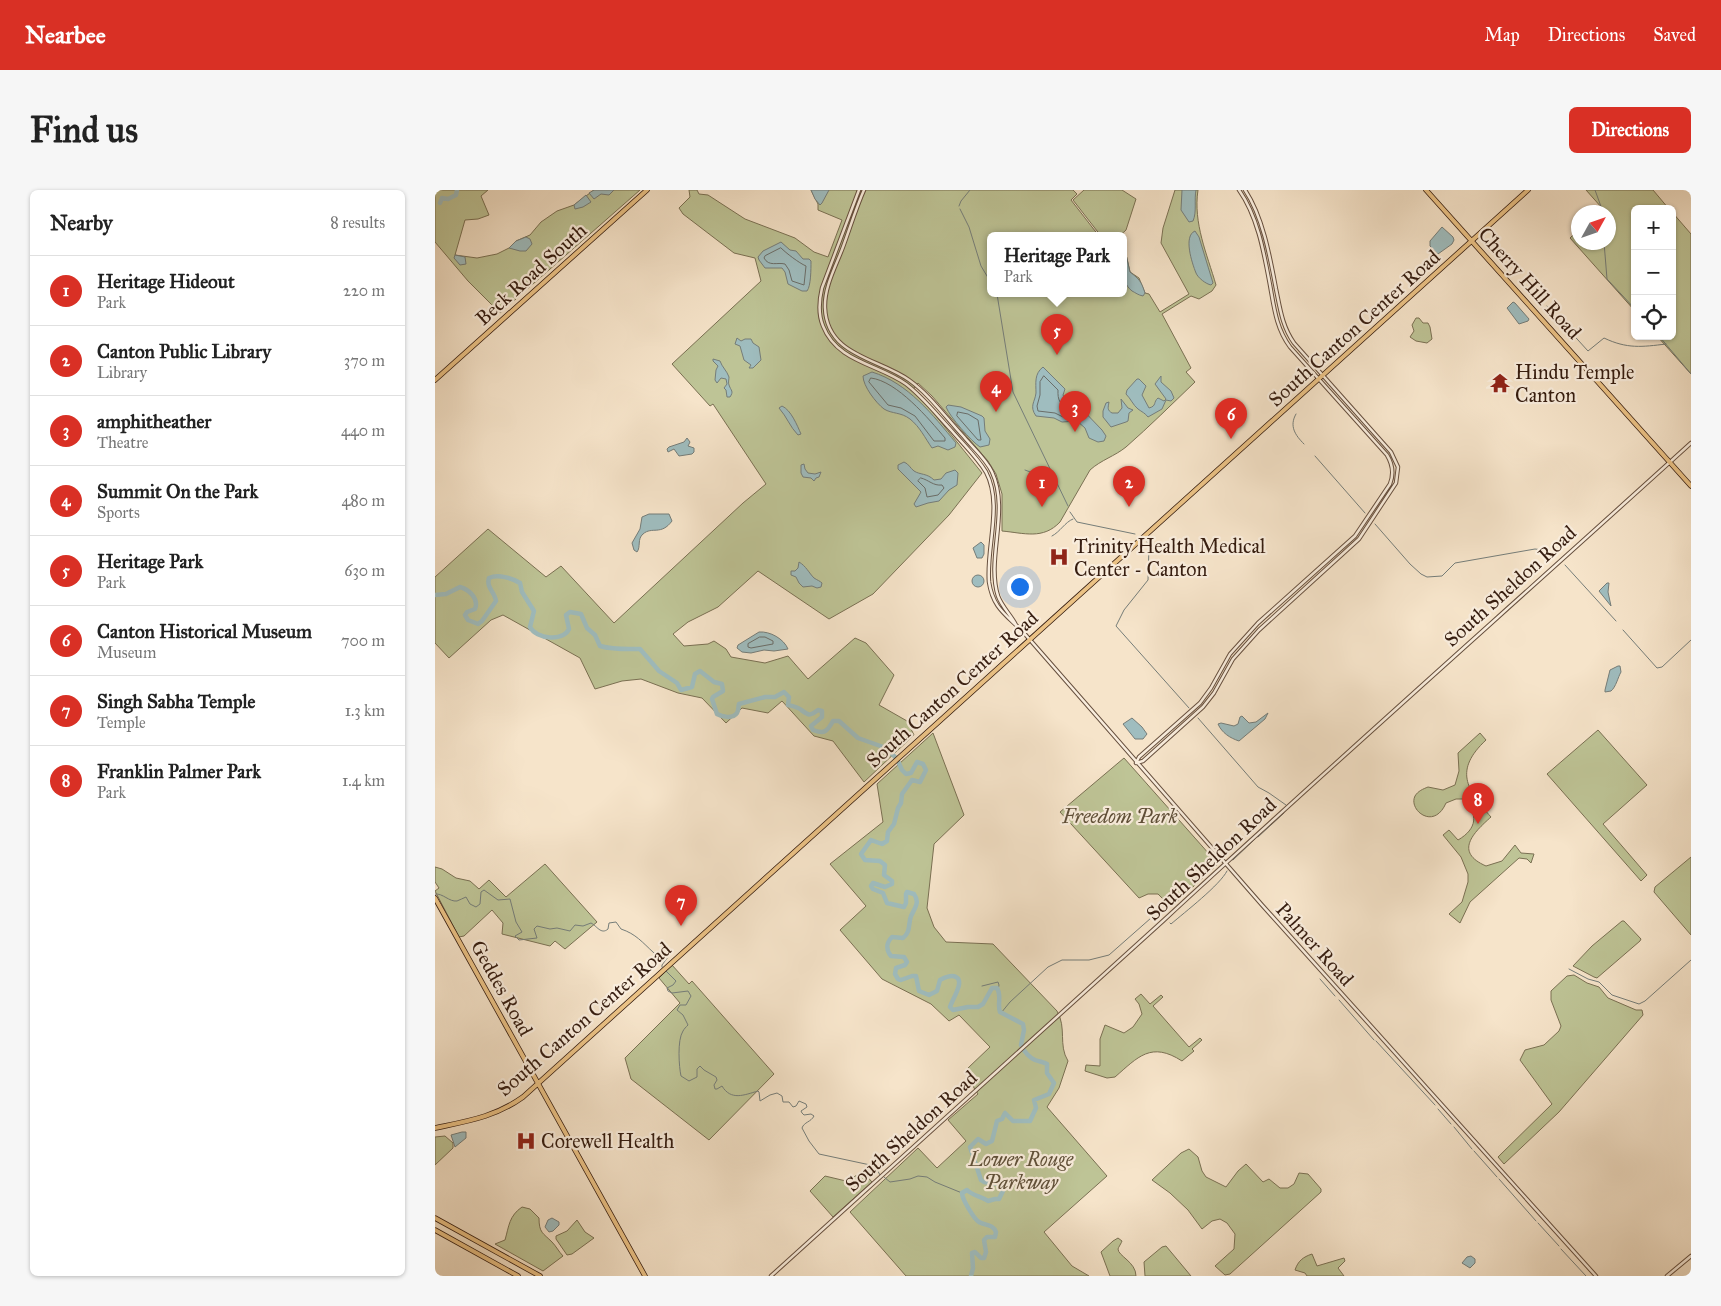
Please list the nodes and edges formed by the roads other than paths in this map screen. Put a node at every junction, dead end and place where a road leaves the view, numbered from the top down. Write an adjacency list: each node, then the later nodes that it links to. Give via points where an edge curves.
1 (647, 190): 14 (main road, Beck Road South)
2 (859, 190): 24 (street, via 822,288 819,304 822,323 831,341 842,352 913,390 984,468 993,498 990,586 999,609)
3 (864, 190): 24 (street, via 827,291 827,323 847,349 892,370 916,386 990,469 998,494 997,589 1000,600)
4 (1239, 190): 9 (street)
5 (1245, 190): 8 (street)
6 (1426, 190): 10 (main road, Cherry Hill Road)
7 (1528, 190): 10 (main road, South Canton Center Road)
8 (1253, 203): 9 (street); 11 (street, via 1281,317)
9 (1248, 205): 12 (street, via 1277,320)
10 (1472, 241): 13 (main road, South Canton Center Road); 22 (main road, Cherry Hill Road)
11 (1298, 348): 12 (street); 13 (street)
12 (1294, 351): 13 (street)
13 (1321, 377): 15 (street); 16 (street); 26 (main road, South Canton Center Road)
14 (435, 380)
15 (1340, 394): 16 (street); 17 (street)
16 (1336, 398): 18 (street)
17 (1362, 420): 18 (street); 20 (street)
18 (1358, 423): 21 (street)
19 (1691, 443): 22 (street, South Sheldon Road)
20 (1390, 450): 21 (street); 27 (street, via 1397,462 1397,480 1359,539)
21 (1386, 454): 25 (street, via 1393,467 1392,480 1355,536)
22 (1670, 462): 23 (main road, Cherry Hill Road); 33 (street, South Sheldon Road)
23 (1691, 486)
24 (1017, 626): 26 (street, Palmer Road)
25 (1246, 636): 27 (street); 28 (street)
26 (1029, 639): 32 (street, Palmer Road); 35 (main road, South Canton Center Road)
27 (1249, 640): 29 (street)
28 (1225, 662): 29 (street); 30 (street, via 1200,703)
29 (1229, 665): 31 (street, via 1203,707)
30 (1149, 749): 31 (street); 32 (street)
31 (1152, 753): 32 (street)
32 (1137, 763): 33 (street, Palmer Road)
33 (1225, 863): 46 (street, South Sheldon Road); 47 (street, Palmer Road)
34 (435, 898): 35 (main road, Geddes Road)
35 (538, 1084): 36 (main road, South Canton Center Road, via 500,1111); 45 (main road, Geddes Road)
36 (435, 1128)
37 (435, 1218): 38 (main road); 40 (main road)
38 (435, 1223)
39 (435, 1230): 41 (main road)
40 (473, 1240): 41 (main road, via 466,1241); 44 (main road)
41 (465, 1248): 43 (main road)
42 (1691, 1256): 48 (street)
43 (518, 1276)
44 (539, 1276)
45 (645, 1276)
46 (771, 1276)
47 (1596, 1276)
48 (1667, 1276)

